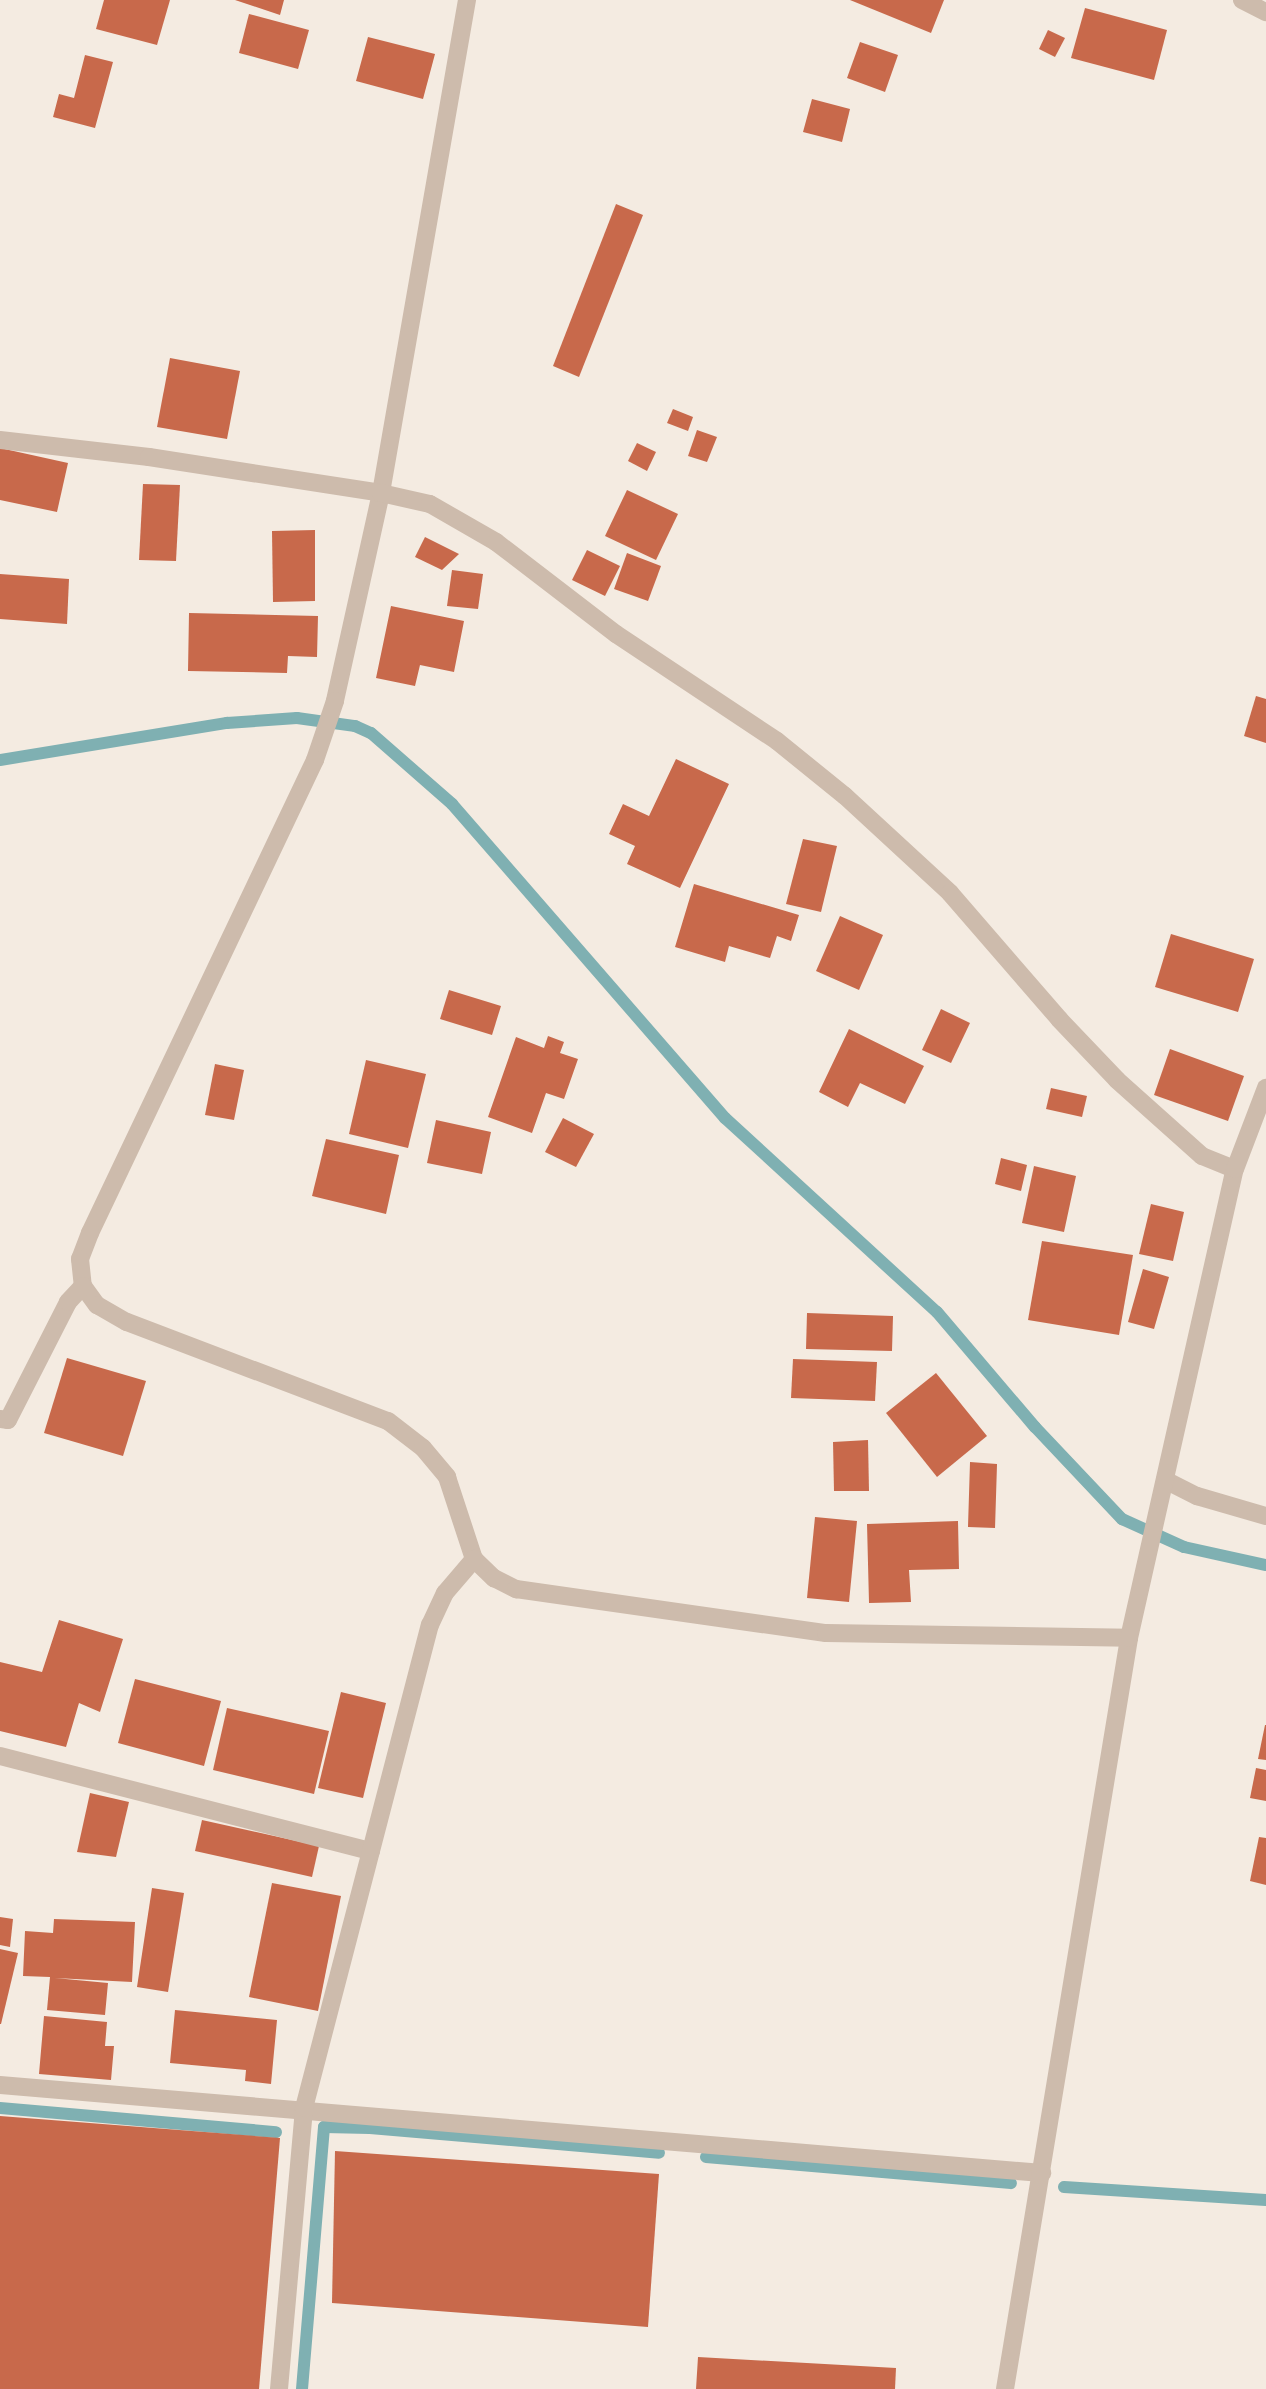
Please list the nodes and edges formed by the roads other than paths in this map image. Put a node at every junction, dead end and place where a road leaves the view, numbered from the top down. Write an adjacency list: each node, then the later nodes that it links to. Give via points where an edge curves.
1 (467, 0): 5 (street)
2 (1242, 0): 3 (street)
3 (1266, 12)
4 (0, 440): 5 (street, via 149,457)
5 (381, 493): 7 (street, via 430,504 496,542 616,634 786,749 845,796 950,893 1117,1080 1202,1156); 8 (street, via 335,701 315,760 90,1233 80,1259)
6 (1266, 1088): 7 (street)
7 (1234, 1169): 10 (street)
8 (83, 1286): 9 (street, via 68,1302 8,1420); 12 (street, via 96,1305 127,1322 388,1422 423,1448 447,1477)
9 (0, 1419)
10 (1165, 1480): 11 (street, via 1197,1496); 13 (street)
11 (1266, 1516)
12 (474, 1559): 13 (street, via 494,1578 516,1589 826,1633); 15 (street, via 445,1593 430,1625)
13 (1129, 1638): 18 (street)
14 (0, 1756): 15 (street)
15 (371, 1852): 17 (street)
16 (0, 2085): 17 (street)
17 (304, 2108): 18 (street); 19 (street)
18 (1042, 2173): 20 (street)
19 (279, 2389)
20 (1005, 2389)

